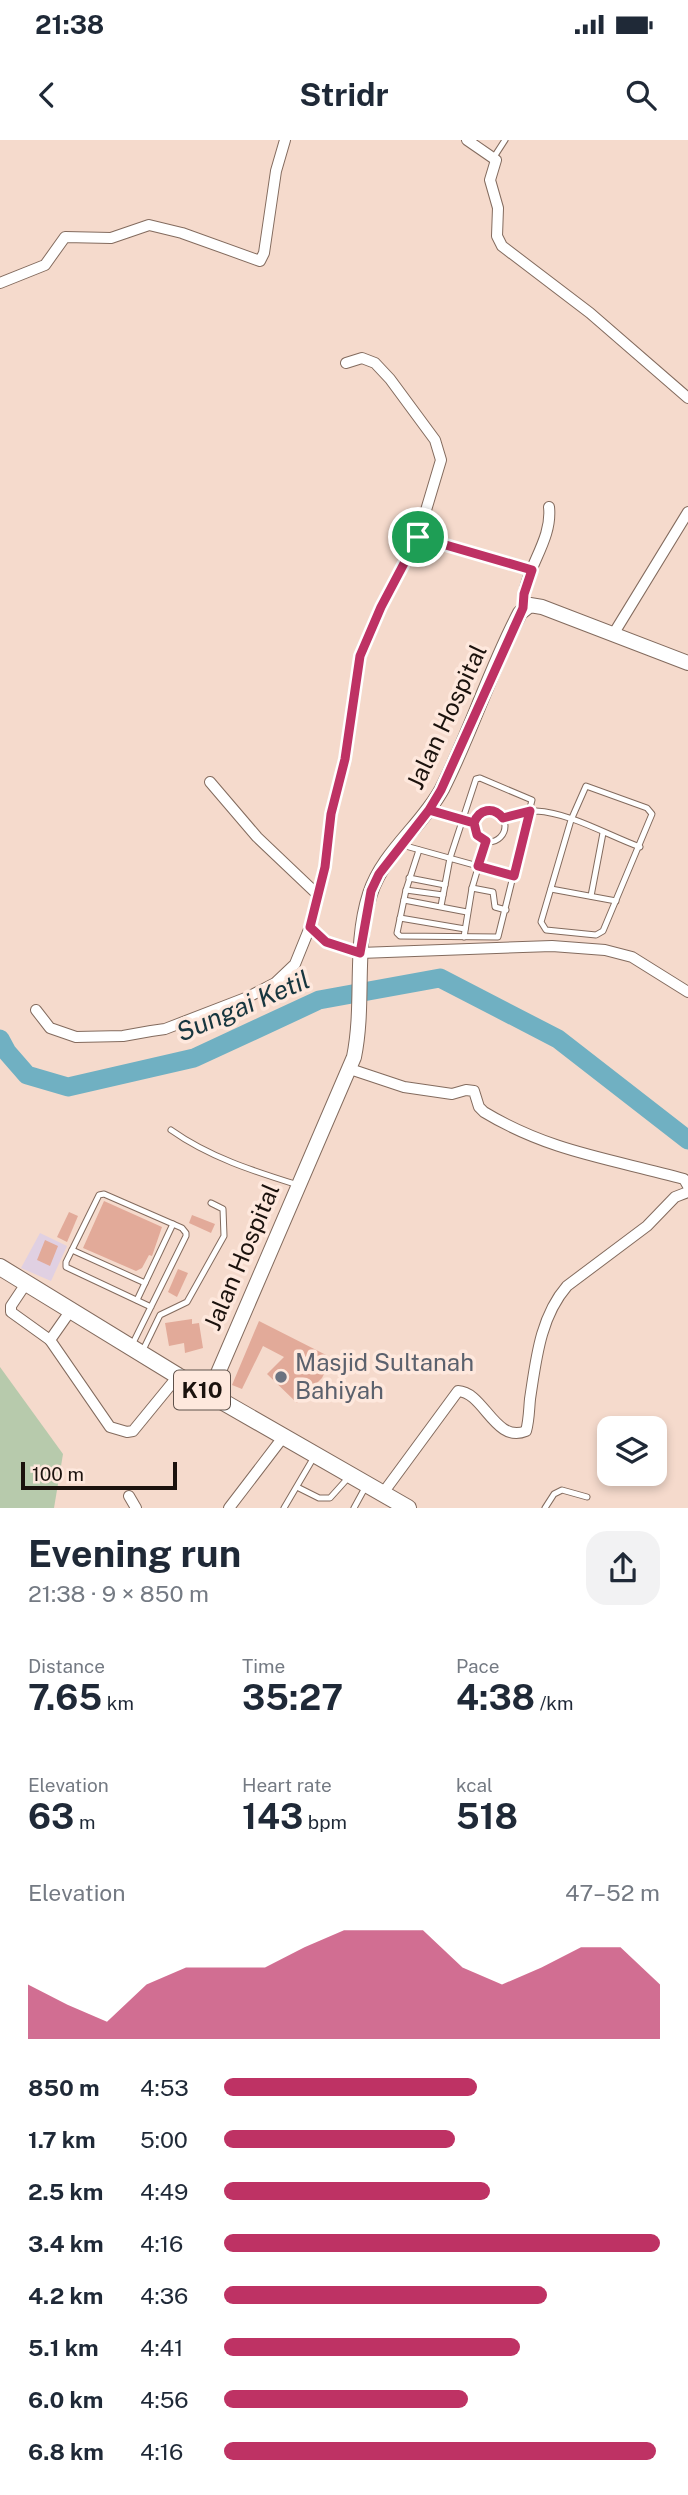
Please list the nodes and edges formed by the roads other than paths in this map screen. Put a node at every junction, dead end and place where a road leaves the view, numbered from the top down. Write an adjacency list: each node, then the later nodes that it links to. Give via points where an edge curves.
1 (285, 140): 5 (street, via 275,171 260,261 149,225 111,238 65,237 45,265)
2 (467, 140): 4 (street)
3 (505, 140): 4 (lane)
4 (494, 157): 7 (street, via 490,180 502,246 590,313)
5 (0, 283)
6 (346, 363): 10 (street, via 362,358 380,367 438,447 439,469)
7 (688, 398)
8 (549, 507): 11 (street, via 547,534)
9 (688, 512): 13 (street)
10 (418, 537): 11 (street); 35 (street, via 360,656)
11 (532, 570): 12 (street)
12 (523, 608): 13 (main road, via 542,607); 16 (main road, Jalan Hospital)
13 (614, 633): 14 (main road)
14 (688, 663)
15 (210, 782): 35 (street, via 257,837)
16 (429, 810): 19 (lane); 24 (main road, Jalan Hospital)
17 (530, 811): 18 (lane); 19 (lane, via 529,797 480,778 472,784); 20 (lane); 29 (lane)
18 (503, 818): 21 (lane, via 487,810); 23 (lane, via 504,832)
19 (461, 819): 21 (lane); 27 (lane)
20 (571, 820): 22 (lane); 25 (lane, via 586,786 647,808 652,814); 33 (lane)
21 (474, 823): 23 (lane, via 477,835)
22 (603, 833): 25 (lane); 37 (lane)
23 (486, 841): 28 (lane)
24 (401, 845): 26 (lane); 47 (main road, Jalan Hospital, via 371,891)
25 (640, 848): 39 (lane)
26 (419, 850): 27 (lane); 30 (lane)
27 (450, 858): 28 (lane); 31 (lane)
28 (478, 866): 29 (lane); 32 (lane)
29 (514, 876): 41 (lane)
30 (409, 878): 31 (lane); 34 (lane)
31 (445, 885): 36 (lane)
32 (472, 888): 41 (lane, via 493,892 495,907); 42 (lane)
33 (551, 889): 37 (lane); 39 (lane, via 541,922 547,930 600,934)
34 (406, 890): 36 (lane); 38 (lane)
35 (318, 895): 44 (street)
36 (443, 895): 40 (lane)
37 (591, 896): 39 (lane)
38 (404, 900): 40 (lane); 43 (lane)
39 (616, 901)
40 (440, 906): 42 (lane)
41 (506, 910): 46 (lane, via 498,937)
42 (467, 912): 45 (lane)
43 (400, 918): 45 (lane); 46 (lane, via 400,936)
44 (310, 927): 47 (street, via 326,942); 49 (street, via 295,964 275,983 165,1029 76,1037 50,1028)
45 (465, 929): 46 (lane)
46 (464, 937)
47 (359, 960): 48 (street, via 552,946 606,950 632,957); 50 (main road, Jalan Hospital, via 359,1022)
48 (688, 992)
49 (36, 1010)
50 (350, 1069): 52 (main road, Jalan Hospital); 53 (street, via 404,1087 452,1094 474,1091 484,1112 524,1135 684,1179)
51 (171, 1129): 52 (lane, via 222,1158)
52 (298, 1185): 67 (main road, Jalan Hospital)
53 (688, 1186)
54 (688, 1192): 73 (street, via 675,1196 647,1226 558,1296 537,1355 526,1431 515,1433 499,1426 470,1394 458,1391)
55 (211, 1203): 65 (lane, via 223,1209 224,1236 187,1302 160,1315)
56 (173, 1224): 57 (lane, via 99,1195); 60 (lane); 62 (lane, via 185,1231 186,1237)
57 (72, 1250): 60 (lane); 61 (lane, via 66,1262 70,1271)
58 (0, 1267): 59 (main road, K10)
59 (27, 1282): 63 (main road, K10); 64 (street, via 11,1312)
60 (145, 1283): 61 (lane)
61 (137, 1300): 62 (lane)
62 (151, 1307): 65 (lane)
63 (71, 1310): 64 (street); 65 (main road, K10)
64 (50, 1340): 66 (street, via 117,1431 133,1431)
65 (136, 1350): 66 (main road, K10)
66 (178, 1376): 67 (main road, K10)
67 (209, 1394): 68 (main road, K10)
68 (284, 1436): 69 (main road, K10); 77 (street)
69 (315, 1454): 70 (main road, K10); 72 (lane)
70 (351, 1475): 71 (main road, K10); 72 (lane, via 330,1498)
71 (368, 1484): 73 (main road, K10); 79 (lane)
72 (297, 1487): 78 (lane)
73 (383, 1493): 80 (main road, K10)
74 (129, 1496): 76 (street)
75 (587, 1497): 81 (lane, via 562,1490 554,1493)
76 (136, 1508)
77 (229, 1508)
78 (284, 1508)
79 (354, 1508)
80 (408, 1508)
81 (545, 1508)

